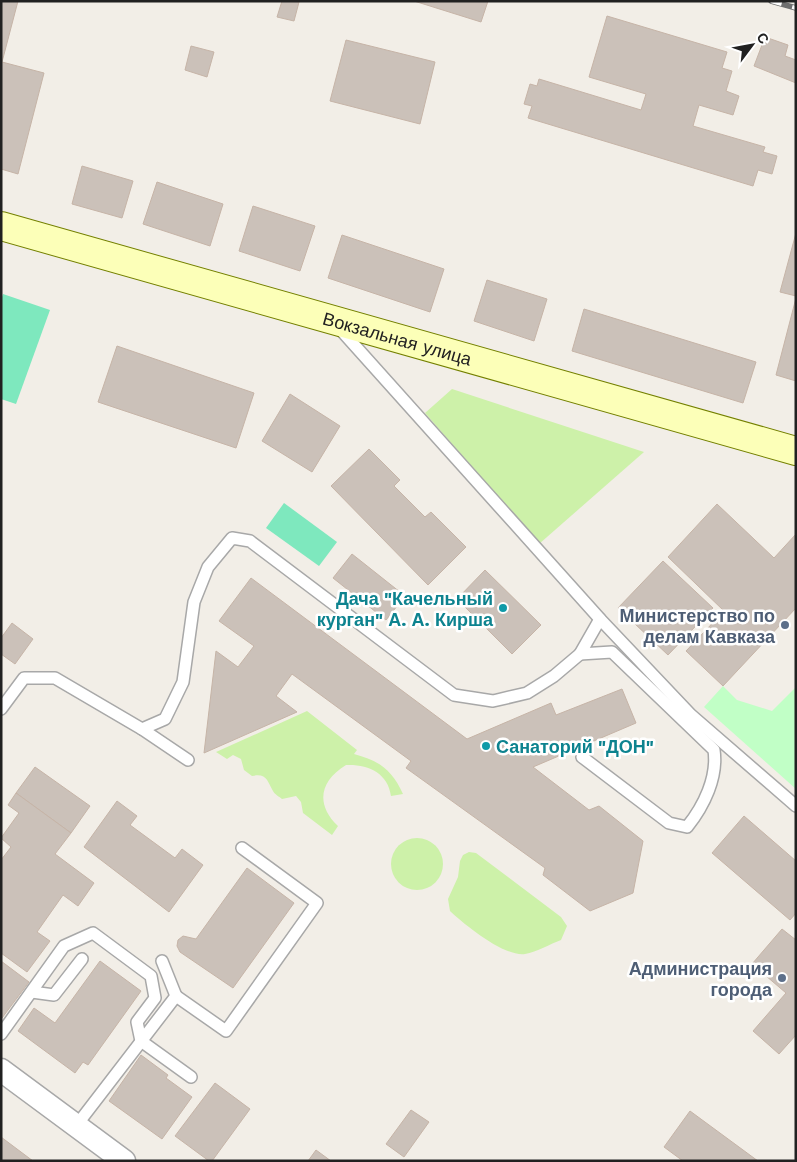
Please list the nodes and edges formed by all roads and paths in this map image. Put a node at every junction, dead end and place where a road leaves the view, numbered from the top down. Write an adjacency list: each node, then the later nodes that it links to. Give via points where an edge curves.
1 (1, 226): 2 (main road, Вокзальная улица)
2 (333, 321): 3 (main road, Вокзальная улица); 4 (lane)
3 (796, 451)
4 (600, 620): 5 (lane); 10 (lane, via 691,715)
5 (580, 654): 7 (lane, via 527,693 494,701 454,695 250,541 232,538 208,567 194,602 183,682 165,719); 8 (lane, via 612,652 714,750 716,763 701,810 687,827 669,823)
6 (1, 709): 7 (lane, via 24,678 55,678)
7 (142, 729): 9 (lane)
8 (582, 757)
9 (188, 760)
10 (796, 806)
11 (242, 848): 15 (lane, via 317,902 226,1031)
12 (82, 959): 14 (lane, via 54,995)
13 (162, 961): 15 (lane)
14 (32, 992): 16 (lane); 17 (lane, via 64,946 93,933 151,976 155,998 137,1022)
15 (176, 996): 17 (lane)
16 (1, 1034)
17 (141, 1041): 19 (lane); 20 (lane)
18 (1, 1070): 20 (street)
19 (191, 1078)
20 (76, 1126): 21 (street)
21 (124, 1161)

